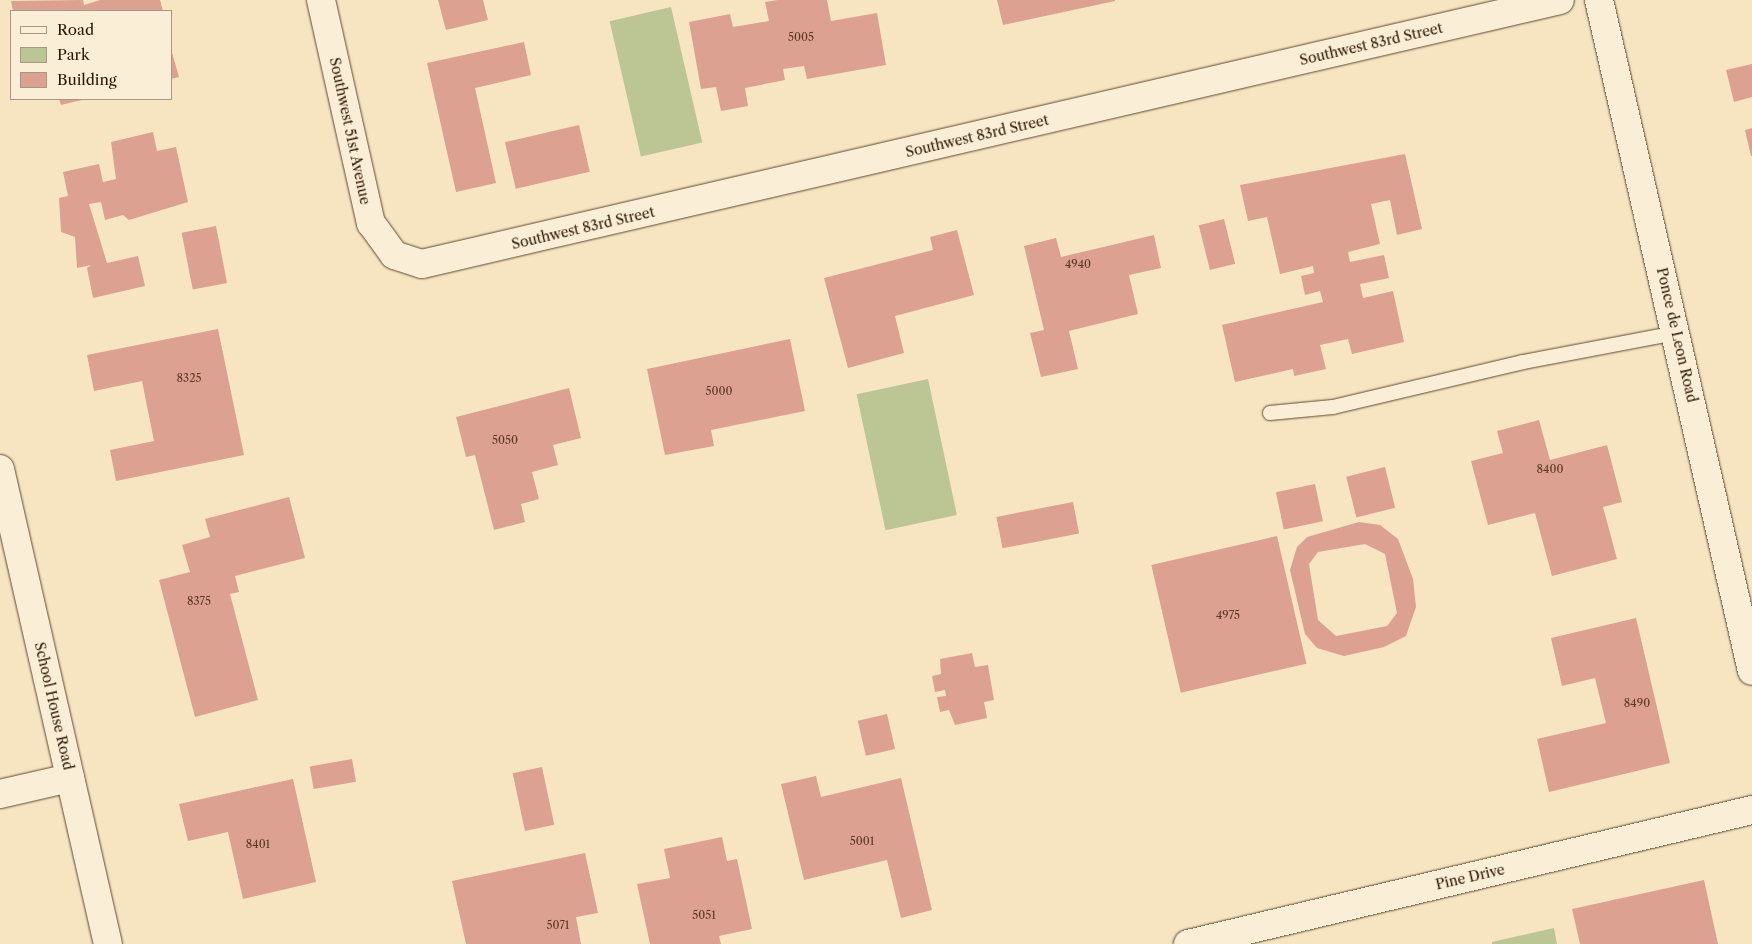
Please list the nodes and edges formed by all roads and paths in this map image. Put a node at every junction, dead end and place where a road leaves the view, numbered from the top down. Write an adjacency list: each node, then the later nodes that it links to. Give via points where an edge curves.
1 (321, 0): 4 (street, Southwest 51st Avenue, via 368,213 381,242)
2 (1560, 0): 4 (street, Southwest 83rd Street, via 440,262 411,262)
3 (1599, 0): 5 (street, Ponce de Leon Road)
4 (394, 255)
5 (1676, 333): 6 (lane, via 1523,362 1333,407); 8 (street, Ponce de Leon Road)
6 (1270, 414)
7 (0, 469): 9 (street, School House Road)
8 (1752, 671)
9 (70, 778): 10 (street); 12 (street, School House Road)
10 (0, 794)
11 (1752, 810): 13 (street, Pine Drive)
12 (108, 944)
13 (1188, 944)

